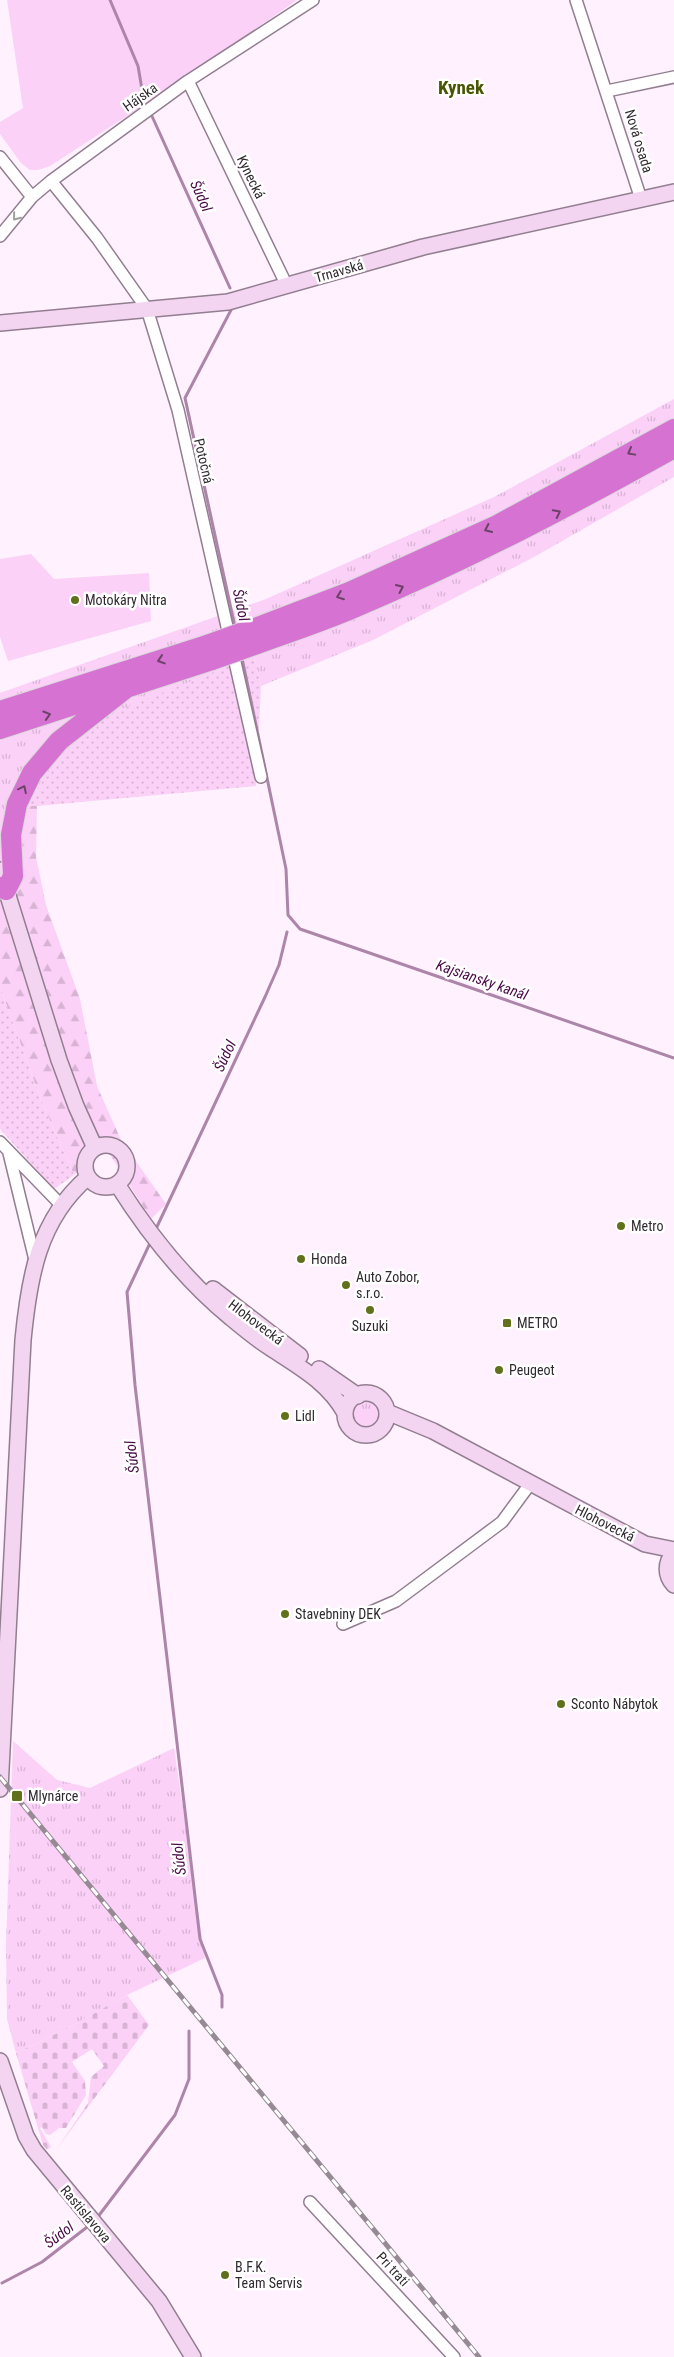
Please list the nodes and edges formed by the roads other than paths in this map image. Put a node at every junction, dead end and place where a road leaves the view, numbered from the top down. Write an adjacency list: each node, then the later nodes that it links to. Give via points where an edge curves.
1 (313, 0): 4 (street, Hájska)
2 (576, 0): 5 (street, Nová osada)
3 (674, 78): 5 (street)
4 (188, 82): 7 (street, Hájska); 12 (street, Kynecká)
5 (607, 91): 10 (street, Nová osada)
6 (0, 158): 9 (street)
7 (51, 181): 9 (street, Hájska); 13 (street, Potočná, via 97,238)
8 (674, 192): 10 (street, Trnavská)
9 (32, 197): 11 (street, Hájska, one-way to 11)
10 (641, 199): 12 (street, Trnavská, via 424,247)
11 (0, 236)
12 (287, 286): 13 (street, Trnavská, via 228,302)
13 (147, 309): 14 (street, Trnavská); 22 (street, Potočná, via 178,410)
14 (0, 323)
15 (674, 429): 17 (highway, one-way to 17, via 497,525)
16 (674, 448): 17 (highway, one-way to 16, via 356,608 567,508)
17 (256, 636): 18 (highway, bridge)
18 (210, 652): 19 (highway); 20 (highway, one-way to 20)
19 (124, 690): 21 (highway, one-way to 19); 24 (highway, one-way to 19, via 13,876 11,835 17,804 32,773 59,741)
20 (0, 711)
21 (0, 729)
22 (261, 777)
23 (0, 870): 24 (street)
24 (3, 889): 25 (street)
25 (84, 1126): 27 (street); 31 (street)
26 (0, 1142): 28 (street)
27 (95, 1148): 29 (street, via 85,1162); 30 (street, via 109,1145 123,1153 127,1162 126,1172)
28 (9, 1153): 32 (street); 34 (street)
29 (88, 1177): 30 (street, via 102,1187); 31 (street)
30 (117, 1184): 33 (street)
31 (76, 1188): 32 (street)
32 (62, 1206): 34 (street, via 41,1242)
33 (159, 1242): 35 (street, Hlohovecká, via 246,1316); 36 (street, Hlohovecká, via 190,1280 267,1346 319,1381 337,1398)
34 (35, 1260): 44 (street, via 23,1340)
35 (358, 1396): 36 (street, via 349,1402); 37 (street, via 371,1394 382,1401)
36 (345, 1413): 37 (street, via 352,1430 362,1435 374,1434)
37 (385, 1420): 38 (street, Hlohovecká, via 433,1431)
38 (530, 1484): 39 (street, Hlohovecká); 43 (street, via 502,1522 396,1601)
39 (645, 1544): 40 (street, Hlohovecká); 41 (street, Hlohovecká)
40 (674, 1551): 41 (street, Hlohovecká)
41 (667, 1566): 42 (street, Hlohovecká, via 668,1576)
42 (674, 1585)
43 (343, 1624)
44 (0, 1789)
45 (0, 2061): 47 (street, Rastislavova, via 34,2150 159,2301)
46 (310, 2202): 48 (street, Pri trati)
47 (193, 2357)
48 (454, 2357)

